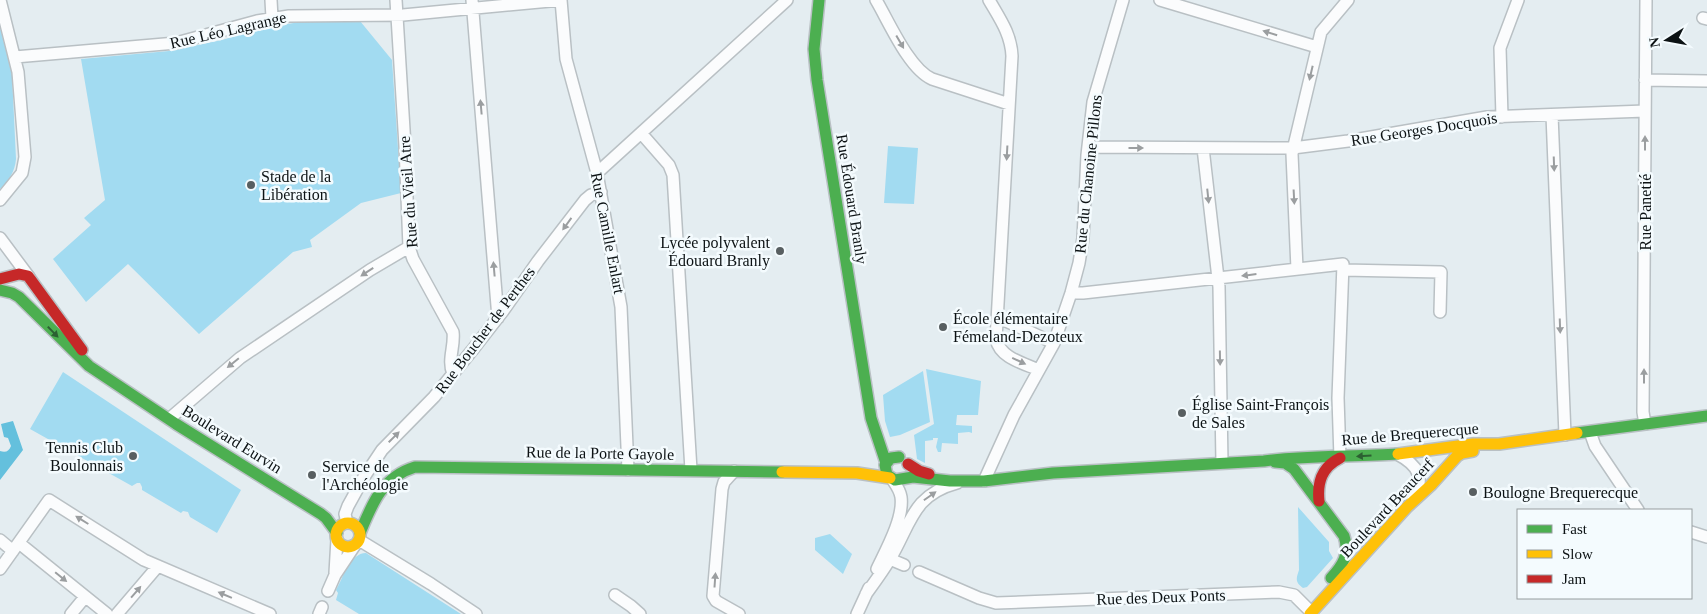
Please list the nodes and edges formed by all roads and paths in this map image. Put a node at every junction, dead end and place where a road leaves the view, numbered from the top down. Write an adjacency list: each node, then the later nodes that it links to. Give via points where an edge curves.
1 (0, 0): 18 (street)
2 (271, 0): 16 (street)
3 (396, 0): 15 (street, Rue du Vieil Atre)
4 (561, 0): 14 (street, Rue Léo Lagrange); 29 (street, Rue Camille Enlart, via 566,59)
5 (787, 0): 25 (street)
6 (819, 0): 50 (main road, Rue Édouard Branly, via 815,69)
7 (876, 0): 21 (street, one-way to 21, via 920,72 932,79)
8 (989, 0): 21 (street, via 1006,29 1011,46)
9 (1123, 0): 26 (street, Rue du Chanoine Pillons, via 1096,90)
10 (1160, 0): 17 (street, one-way to 10)
11 (1348, 0): 17 (street, via 1323,29)
12 (1518, 0): 24 (street, via 1500,48)
13 (1646, 0): 19 (street, Rue Panetié)
14 (472, 4): 15 (street, Rue Léo Lagrange); 45 (street, one-way to 14)
15 (397, 15): 16 (street, Rue Léo Lagrange); 33 (street, Rue du Vieil Atre)
16 (272, 18): 18 (street, Rue Léo Lagrange, via 176,43)
17 (1317, 47): 28 (street, one-way to 28)
18 (14, 57): 31 (street, via 25,164 21,176)
19 (1645, 80): 20 (street); 22 (street, Rue Panetié)
20 (1707, 81)
21 (1010, 104): 44 (street, one-way to 44)
22 (1645, 111): 23 (street, Rue Georges Docquois); 53 (street, Rue Panetié, one-way to 22)
23 (1552, 115): 24 (street, Rue Georges Docquois); 55 (street, one-way to 55)
24 (1502, 117): 28 (street, Rue Georges Docquois)
25 (642, 132): 29 (street); 63 (street, via 669,164 673,175)
26 (1088, 147): 27 (street, Rue Georges Docquois, one-way to 27); 42 (street, Rue du Chanoine Pillons, via 1083,238)
27 (1202, 148): 28 (street, Rue Georges Docquois); 39 (street, one-way to 39)
28 (1293, 148): 35 (street, one-way to 35)
29 (597, 173): 30 (street, Rue Camille Enlart)
30 (601, 192): 45 (street, Rue Boucher de Perthes, one-way to 45, via 585,200); 62 (street, Rue Camille Enlart, via 622,313)
31 (0, 200)
32 (0, 238): 34 (street)
33 (409, 247): 48 (street, Rue du Vieil Atre, via 453,332 450,365); 52 (street, one-way to 52, via 245,354)
34 (11, 253): 37 (street, via 15,265); 40 (street)
35 (1297, 269): 36 (street, via 1343,264); 39 (street, one-way to 39)
36 (1343, 270): 43 (street, via 1441,272); 58 (street, via 1338,398)
37 (13, 276): 38 (main road); 40 (main road, via 22,274); 41 (main road)
38 (0, 278)
39 (1218, 278): 42 (street); 61 (street, one-way to 61)
40 (31, 280): 41 (main road, via 31,292 25,296); 49 (main road, Boulevard Eurvin, via 83,352)
41 (10, 293): 49 (main road, Boulevard Eurvin, one-way to 49, via 84,362)
42 (1071, 293): 46 (street, Rue du Chanoine Pillons)
43 (1440, 312)
44 (997, 317): 46 (street); 47 (street, one-way to 47, via 996,339 1000,350)
45 (498, 318): 48 (street, Rue Boucher de Perthes)
46 (1054, 343): 47 (street, Rue du Chanoine Pillons)
47 (1039, 370): 67 (street, Rue du Chanoine Pillons)
48 (453, 374): 74 (street, Rue Boucher de Perthes, one-way to 48, via 348,506 376,458)
49 (120, 387): 52 (main road, Boulevard Eurvin)
50 (869, 402): 60 (main road, Rue Édouard Branly, via 873,427); 66 (main road, Rue Édouard Branly)
51 (1707, 416): 53 (main road, Rue de Brequerecque)
52 (169, 419): 74 (main road, Boulevard Eurvin)
53 (1645, 424): 54 (main road, Rue de Brequerecque)
54 (1590, 432): 55 (main road, Rue de Brequerecque); 71 (street, via 1595,446)
55 (1565, 435): 56 (main road, Rue de Brequerecque)
56 (1499, 444): 57 (main road, Rue de Brequerecque, via 1473,444); 70 (main road, Boulevard Beaucerf, via 1458,455)
57 (1397, 454): 58 (main road, Rue de Brequerecque, one-way to 58); 70 (street, via 1413,464 1419,477 1417,491)
58 (1340, 458): 59 (main road, Rue de Brequerecque); 69 (main road, via 1329,464 1322,474)
59 (1264, 461): 61 (main road, Rue de Brequerecque); 69 (main road, via 1292,466)
60 (886, 464): 65 (main road, Rue de la Porte Gayole, via 874,470); 66 (main road, Rue Édouard Branly, via 885,471); 66 (main road, Rue de la Porte Gayole, via 891,458)
61 (1222, 464): 67 (main road, Rue de Brequerecque, via 1053,473 1014,471)
62 (628, 470): 63 (main road, Rue de la Porte Gayole); 74 (main road, Rue de la Porte Gayole, via 411,468 392,477 367,515)
63 (691, 470): 64 (main road, Rue de la Porte Gayole)
64 (734, 470): 65 (main road, Rue de la Porte Gayole); 95 (street, one-way to 64, via 718,603 713,596 722,489)
65 (857, 472): 66 (main road, Rue de la Porte Gayole)
66 (901, 472): 67 (main road, Rue de Brequerecque); 68 (main road, Rue de Brequerecque); 79 (street, via 900,512 888,544)
67 (986, 477): 68 (main road, Rue de Brequerecque)
68 (963, 482): 79 (street, one-way to 68, via 922,501 940,489)
69 (1319, 501): 72 (main road)
70 (1407, 506): 75 (main road, Boulevard Beaucerf)
71 (1637, 509)
72 (1338, 528): 75 (main road, via 1359,549); 88 (main road, Boulevard Beaucerf, via 1346,543 1345,562)
73 (1692, 532): 76 (street)
74 (349, 533): 84 (street); 84 (street); 93 (street)
75 (1382, 534): 88 (main road, Boulevard Beaucerf, via 1366,554)
76 (1707, 537)
77 (0, 540): 78 (street)
78 (16, 547): 81 (street, one-way to 78, via 49,500); 82 (street); 87 (street, one-way to 87)
79 (887, 557): 80 (street); 96 (street)
80 (904, 565)
81 (158, 566): 91 (street, one-way to 81); 92 (street, one-way to 81)
82 (0, 569)
83 (918, 572): 88 (street, Rue des Deux Ponts, via 996,603 1279,592 1292,593)
84 (335, 575): 85 (street)
85 (328, 590)
86 (615, 595): 94 (street)
87 (85, 597): 89 (street); 90 (street)
88 (1306, 611)
89 (71, 614)
90 (107, 614)
91 (117, 614)
92 (270, 614)
93 (476, 614)
94 (640, 614)
95 (739, 614)
96 (857, 614)

